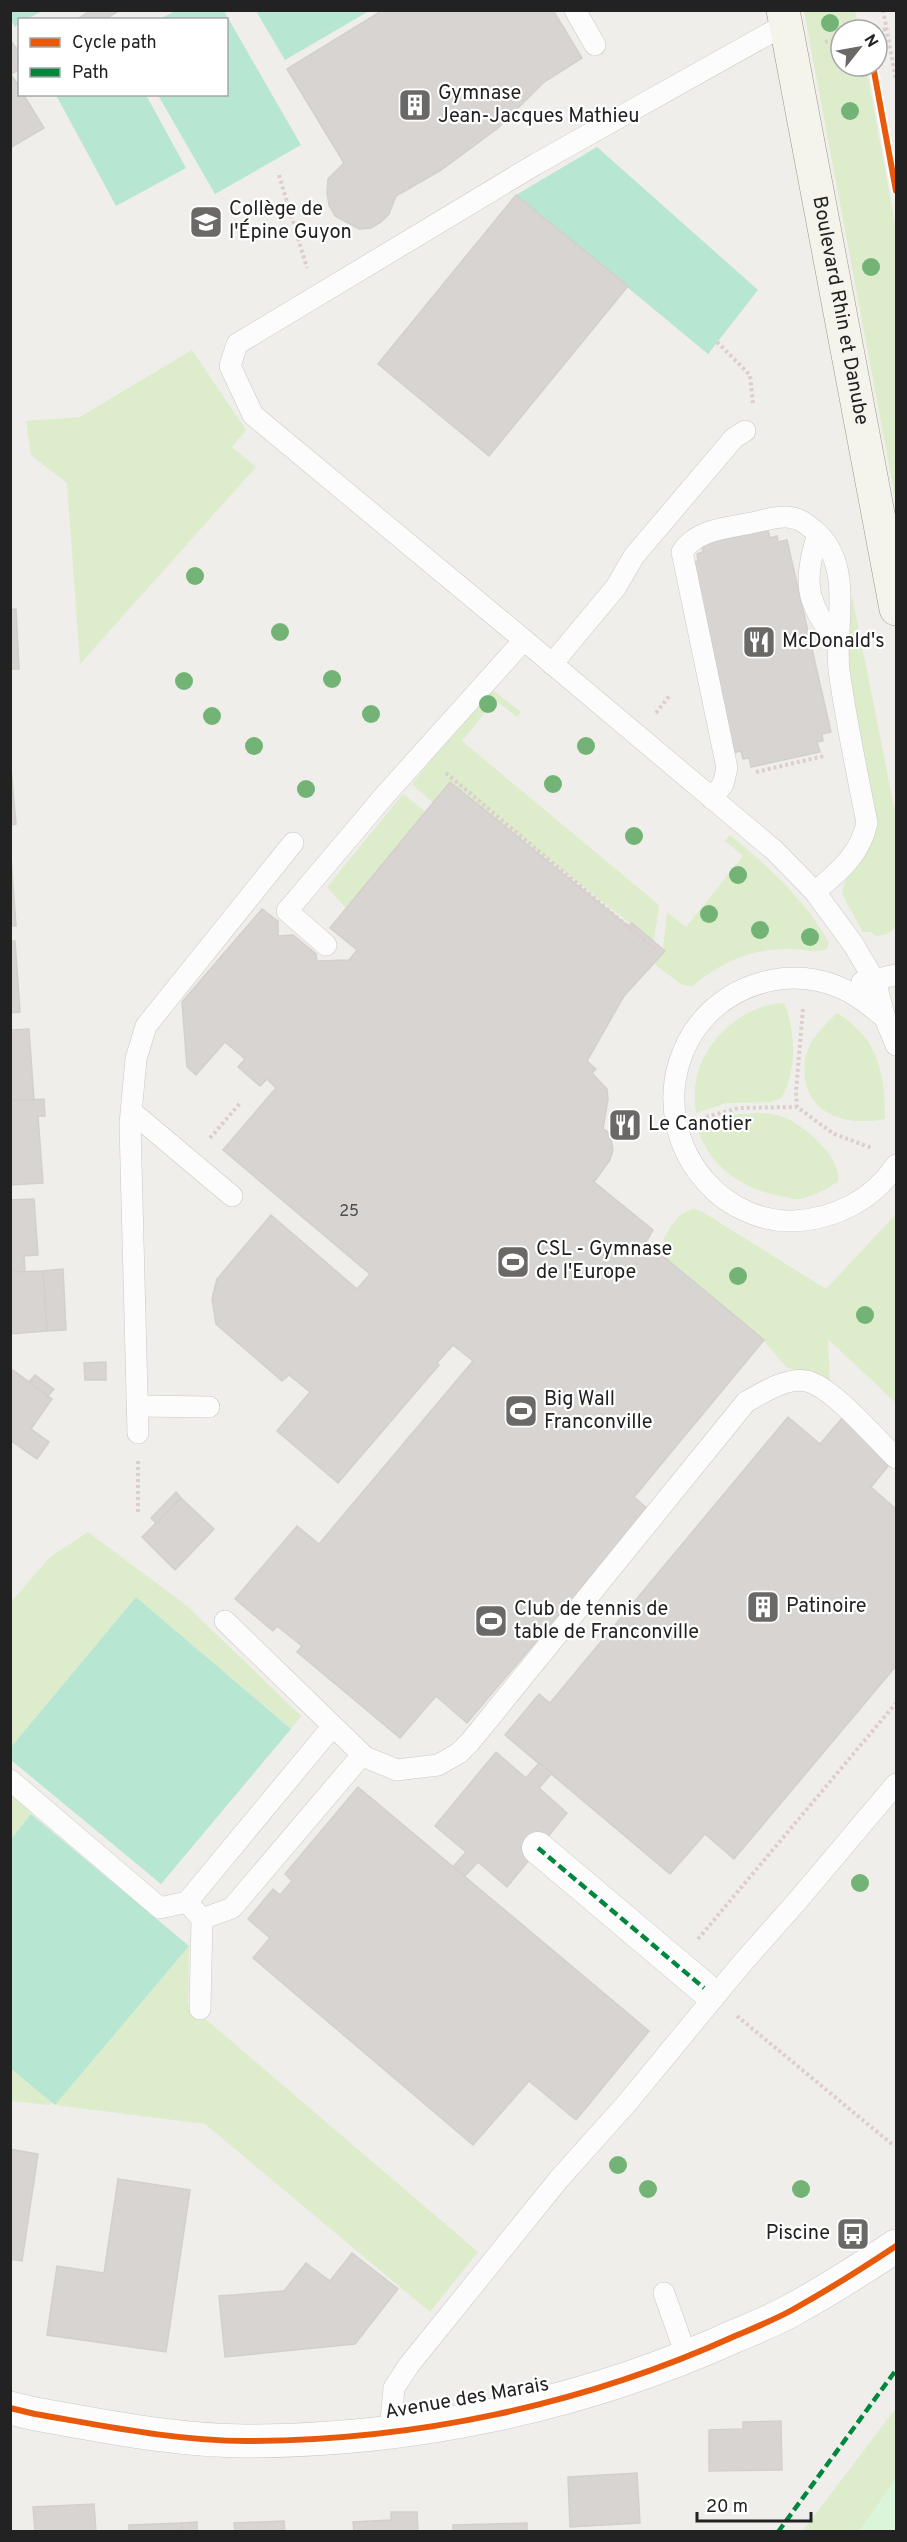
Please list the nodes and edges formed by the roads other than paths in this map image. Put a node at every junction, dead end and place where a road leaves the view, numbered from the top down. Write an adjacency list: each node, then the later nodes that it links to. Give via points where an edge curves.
1 (575, 10): 3 (lane)
2 (784, 17): 6 (main road, Boulevard Rhin et Danube); 7 (lane, via 237,344 230,366 253,415)
3 (595, 45)
4 (745, 431): 9 (lane, via 734,438 634,556 616,587)
5 (818, 534): 8 (lane, via 837,570 841,596); 8 (lane, via 807,576 813,605); 10 (lane, via 801,519 784,516 705,533 688,543 682,552 727,768 723,784)
6 (897, 609)
7 (524, 640): 9 (lane); 13 (lane, via 287,911)
8 (837, 641): 12 (lane, via 843,702 867,823 863,841 843,868)
9 (552, 664): 10 (lane)
10 (712, 799): 12 (lane, via 775,851)
11 (293, 843): 19 (lane, via 146,1026 136,1059)
12 (815, 892): 15 (lane)
13 (326, 945)
14 (897, 975): 15 (lane)
15 (875, 981): 16 (lane); 17 (lane)
16 (834, 985): 17 (lane, via 862,998); 20 (lane, via 805,978 771,980 739,991 712,1010 690,1036 675,1078 675,1124 683,1149 697,1172 738,1208 791,1221 818,1219 855,1205 875,1191)
17 (885, 1018): 18 (lane)
18 (897, 1045)
19 (132, 1112): 21 (lane); 22 (lane)
20 (897, 1165)
21 (232, 1196)
22 (138, 1406): 23 (lane); 24 (lane)
23 (209, 1407)
24 (138, 1433)
25 (897, 1458): 28 (lane, via 828,1391 806,1381 790,1382 760,1394 746,1402 459,1753 438,1765 397,1770)
26 (225, 1621): 27 (lane)
27 (332, 1727): 28 (lane); 32 (lane)
28 (362, 1755): 33 (lane, via 232,1908)
29 (10, 1780): 32 (lane, via 160,1908)
30 (897, 1784): 40 (lane, via 559,2179 409,2365 394,2388)
31 (538, 1848): 34 (street)
32 (187, 1902): 33 (lane)
33 (202, 1919): 35 (lane)
34 (704, 1988)
35 (200, 2009)
36 (897, 2246): 38 (street, Avenue des Marais, via 791,2311)
37 (664, 2293): 38 (lane)
38 (687, 2358): 40 (street, Avenue des Marais, via 583,2394 503,2413)
39 (10, 2408): 40 (street, Avenue des Marais, via 189,2438 246,2441)
40 (390, 2431)

